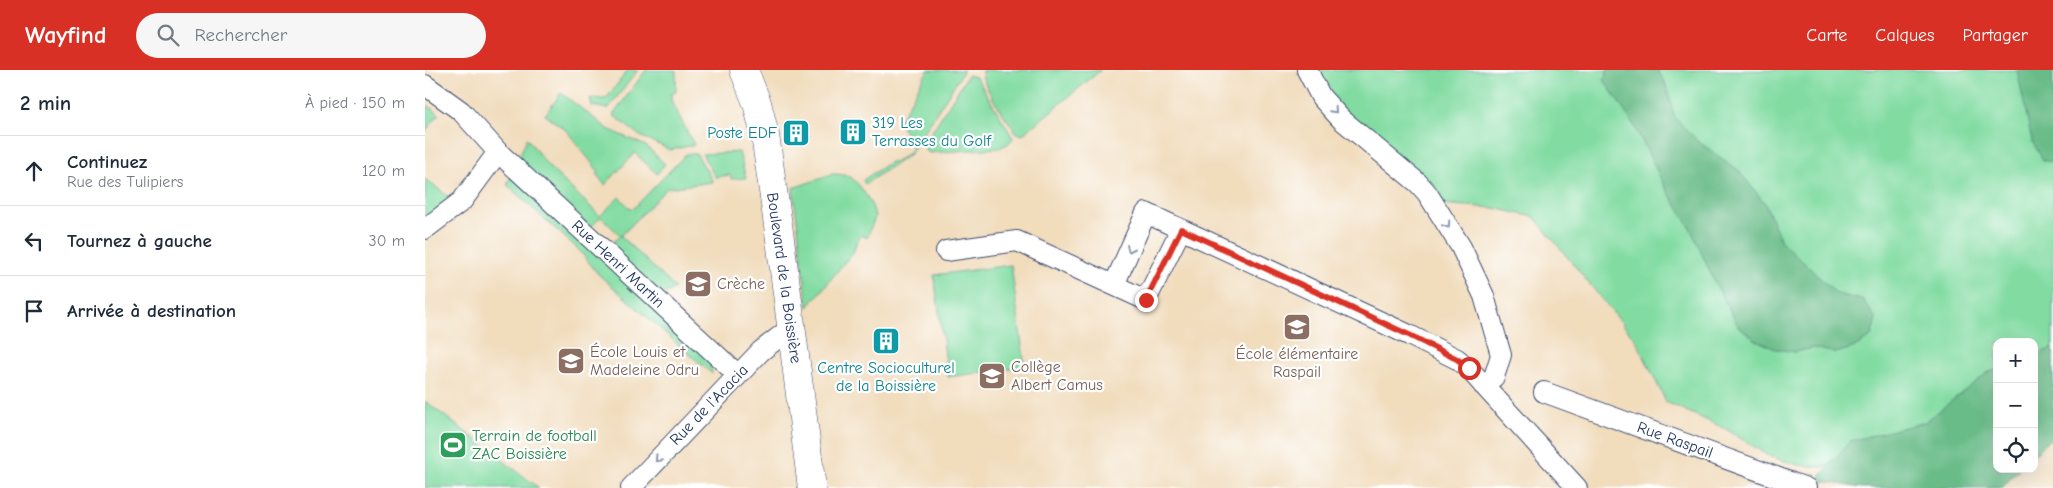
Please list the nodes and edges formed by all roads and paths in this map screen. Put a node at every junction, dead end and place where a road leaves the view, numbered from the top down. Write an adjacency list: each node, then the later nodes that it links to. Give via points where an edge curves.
1 (745, 70): 9 (main road, Boulevard de la Boissière, via 765,135)
2 (1307, 70): 11 (street, one-way to 11, via 1321,97 1341,119 1427,193 1461,247 1484,296 1501,355 1494,378)
3 (425, 85): 4 (street, Rue Henri Martin, via 461,111)
4 (498, 152): 5 (street, via 462,201); 10 (street, Rue Henri Martin)
5 (425, 229)
6 (1181, 229): 8 (street, via 1146,300); 8 (street, one-way to 8, via 1146,213); 11 (street, via 1457,359)
7 (946, 251): 8 (street, via 1017,241)
8 (1114, 285)
9 (792, 327): 10 (street, Rue de l'Acacia, via 761,351); 14 (main road, Boulevard de la Boissière)
10 (738, 375): 13 (street, Rue de l'Acacia, one-way to 13)
11 (1483, 385): 15 (street)
12 (1544, 392): 16 (street, Rue Raspail)
13 (631, 488)
14 (811, 488)
15 (1577, 488)
16 (1806, 488)

